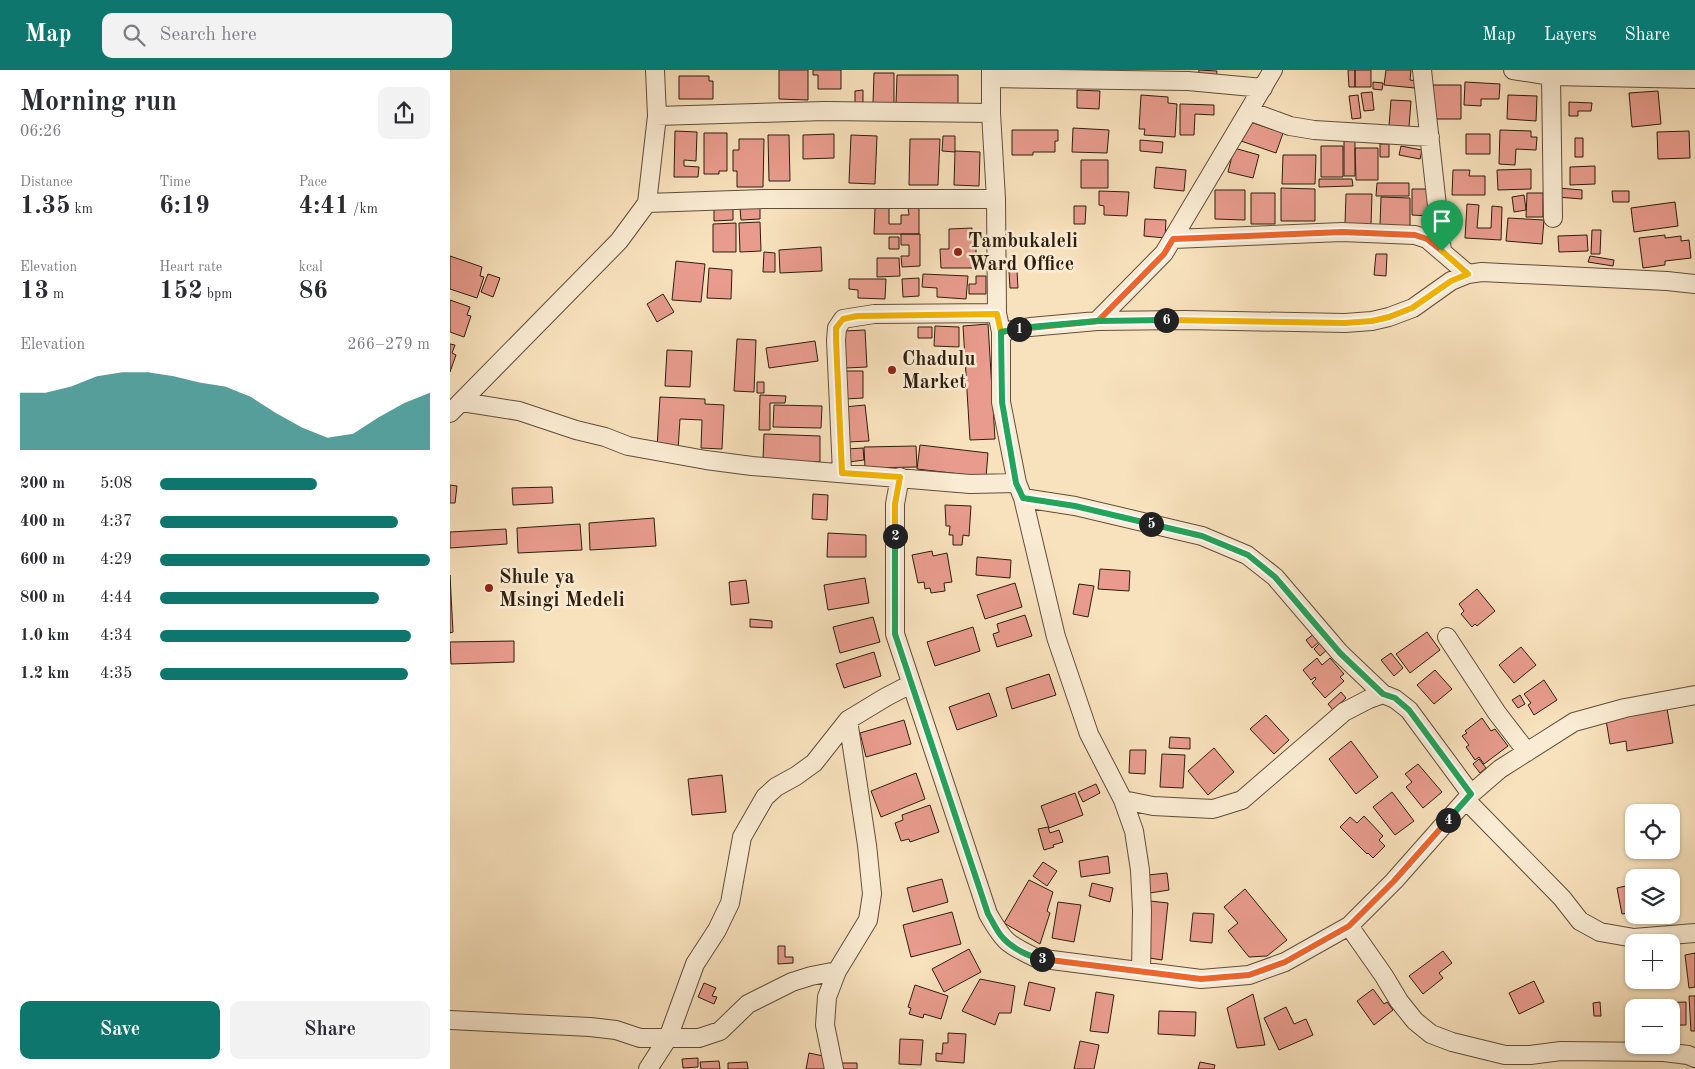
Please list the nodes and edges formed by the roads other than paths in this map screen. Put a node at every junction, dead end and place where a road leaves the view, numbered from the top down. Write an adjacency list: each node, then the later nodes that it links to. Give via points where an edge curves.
1 (656, 70): 11 (street)
2 (1273, 70): 8 (street)
3 (1422, 70): 12 (street)
4 (1513, 70): 6 (street)
5 (991, 74): 8 (street, via 1188,81); 10 (street)
6 (1551, 76): 7 (street); 15 (street)
7 (1695, 79)
8 (1263, 88): 9 (street)
9 (1249, 110): 12 (street, via 1290,126 1314,130); 16 (street)
10 (990, 113): 11 (street, via 825,111); 13 (street)
11 (657, 116): 14 (street)
12 (1430, 137): 17 (street)
13 (996, 200): 14 (street, via 764,199); 20 (street)
14 (647, 203): 23 (street, via 618,241)
15 (1553, 218)
16 (1173, 239): 17 (street, via 1342,232 1415,235 1427,239); 21 (street, via 1164,254)
17 (1442, 251): 18 (street)
18 (1468, 274): 19 (street, via 1482,272); 21 (street, via 1451,281 1412,308 1372,321)
19 (1695, 284)
20 (997, 314): 22 (street); 24 (street, via 874,314 843,319 836,328)
21 (1098, 321): 22 (street)
22 (1001, 332): 26 (street, via 1002,402)
23 (456, 407): 24 (street, via 519,411 628,446 752,466)
24 (842, 473): 25 (street)
25 (900, 477): 26 (street); 28 (street, via 895,504 895,634)
26 (1020, 491): 29 (street, via 1202,536 1248,555 1275,577 1340,653); 34 (street, via 1056,637 1089,734)
27 (1446, 637): 32 (street, via 1497,714)
28 (912, 684): 31 (street); 38 (street, via 988,914 1002,938 1014,948 1036,958)
29 (1383, 694): 33 (street, via 1395,698 1409,710); 34 (street, via 1344,712 1242,800 1213,809 1153,806)
30 (1695, 695): 32 (street, via 1594,715 1574,722)
31 (848, 720): 37 (street, via 872,894 868,920); 40 (street, via 814,763 765,797 751,821 742,837 730,903 695,964)
32 (1527, 752): 33 (street, via 1500,769)
33 (1468, 797): 35 (street, via 1394,881); 36 (street, via 1580,921 1600,932 1634,938)
34 (1123, 800): 38 (street, via 1134,831 1140,870)
35 (1349, 926): 38 (street, via 1285,962 1249,975 1201,979); 41 (street, via 1414,1021 1431,1034 1505,1055 1530,1056 1561,1051 1664,1052)
36 (1695, 933)
37 (837, 971): 40 (street, via 792,982 748,1004 720,1030 699,1038); 43 (street, via 825,1011)
38 (1141, 971)
39 (450, 1020): 40 (street, via 582,1026 616,1030 640,1038)
40 (668, 1038): 42 (street)
41 (1695, 1058)
42 (648, 1069)
43 (834, 1069)

